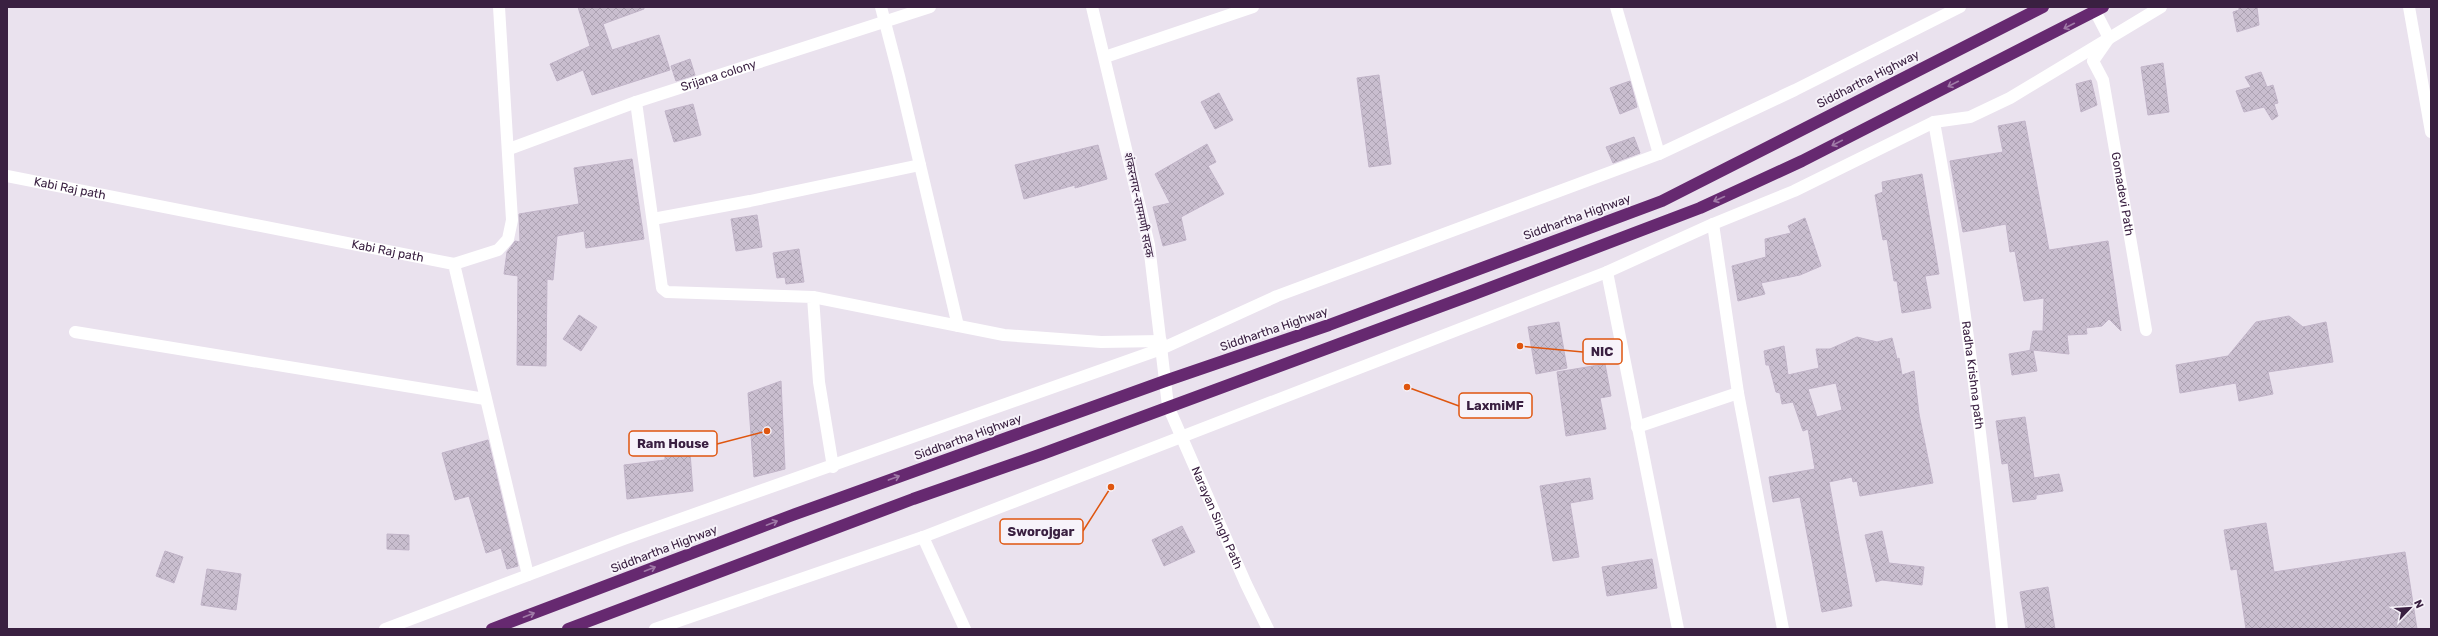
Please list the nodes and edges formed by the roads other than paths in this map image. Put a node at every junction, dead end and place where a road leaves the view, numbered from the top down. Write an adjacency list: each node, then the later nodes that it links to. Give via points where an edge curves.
1 (499, 7): 18 (street)
2 (881, 7): 12 (street)
3 (930, 7): 12 (street, Srijana colony)
4 (1092, 7): 14 (street, शंकरनगर-राममणी सदक)
5 (1253, 7): 14 (street)
6 (1616, 7): 19 (street)
7 (1960, 7): 19 (street, via 1795,90)
8 (2043, 7): 31 (highway, Siddhartha Highway, via 1662,201 1329,325)
9 (2161, 7): 13 (street)
10 (2409, 7): 17 (street)
11 (2097, 9): 13 (street); 34 (highway, one-way to 34, via 1802,161 1700,208)
12 (885, 22): 15 (street, Srijana colony); 20 (street)
13 (2109, 38): 16 (street, via 2003,101 1970,117); 28 (street, Gomadevi Path, via 2094,61 2103,80)
14 (1105, 57): 30 (street, शंकरनगर-राममणी सदक, via 1149,245)
15 (636, 102): 18 (street, Srijana colony); 22 (street)
16 (1934, 122): 23 (street, via 1794,191); 48 (street, Radha Krishna path, via 1954,228 1983,452)
17 (2431, 132)
18 (509, 149): 24 (street, via 512,220 508,239 498,250)
19 (1659, 154): 30 (street, via 1277,296)
20 (920, 165): 22 (street); 27 (street)
21 (7, 176): 24 (street, Kabi Raj path)
22 (653, 219): 26 (street, via 660,285 668,292)
23 (1712, 224): 25 (street); 32 (street)
24 (454, 264): 33 (street)
25 (1607, 272): 35 (street); 36 (street)
26 (813, 297): 27 (street); 37 (street, via 819,382)
27 (958, 326): 30 (street, via 1049,340)
28 (2146, 330)
29 (75, 332): 33 (street)
30 (1161, 345): 31 (street, शंकरनगर-राममणी सदक); 37 (street)
31 (1165, 381): 34 (street, शंकरनगर-राममणी सदक); 41 (highway, Siddhartha Highway, one-way to 31, via 790,516)
32 (1738, 393): 35 (street); 47 (street)
33 (485, 399): 39 (street)
34 (1168, 406): 36 (street, Narayan Singh Path); 42 (highway)
35 (1637, 427): 46 (street)
36 (1181, 436): 38 (street); 45 (street, Narayan Singh Path)
37 (834, 467): 39 (street)
38 (923, 537): 43 (street); 44 (street)
39 (528, 575): 40 (street)
40 (385, 629)
41 (492, 629)
42 (568, 629)
43 (655, 629)
44 (965, 629)
45 (1268, 629)
46 (1678, 629)
47 (1783, 629)
48 (2002, 629)

